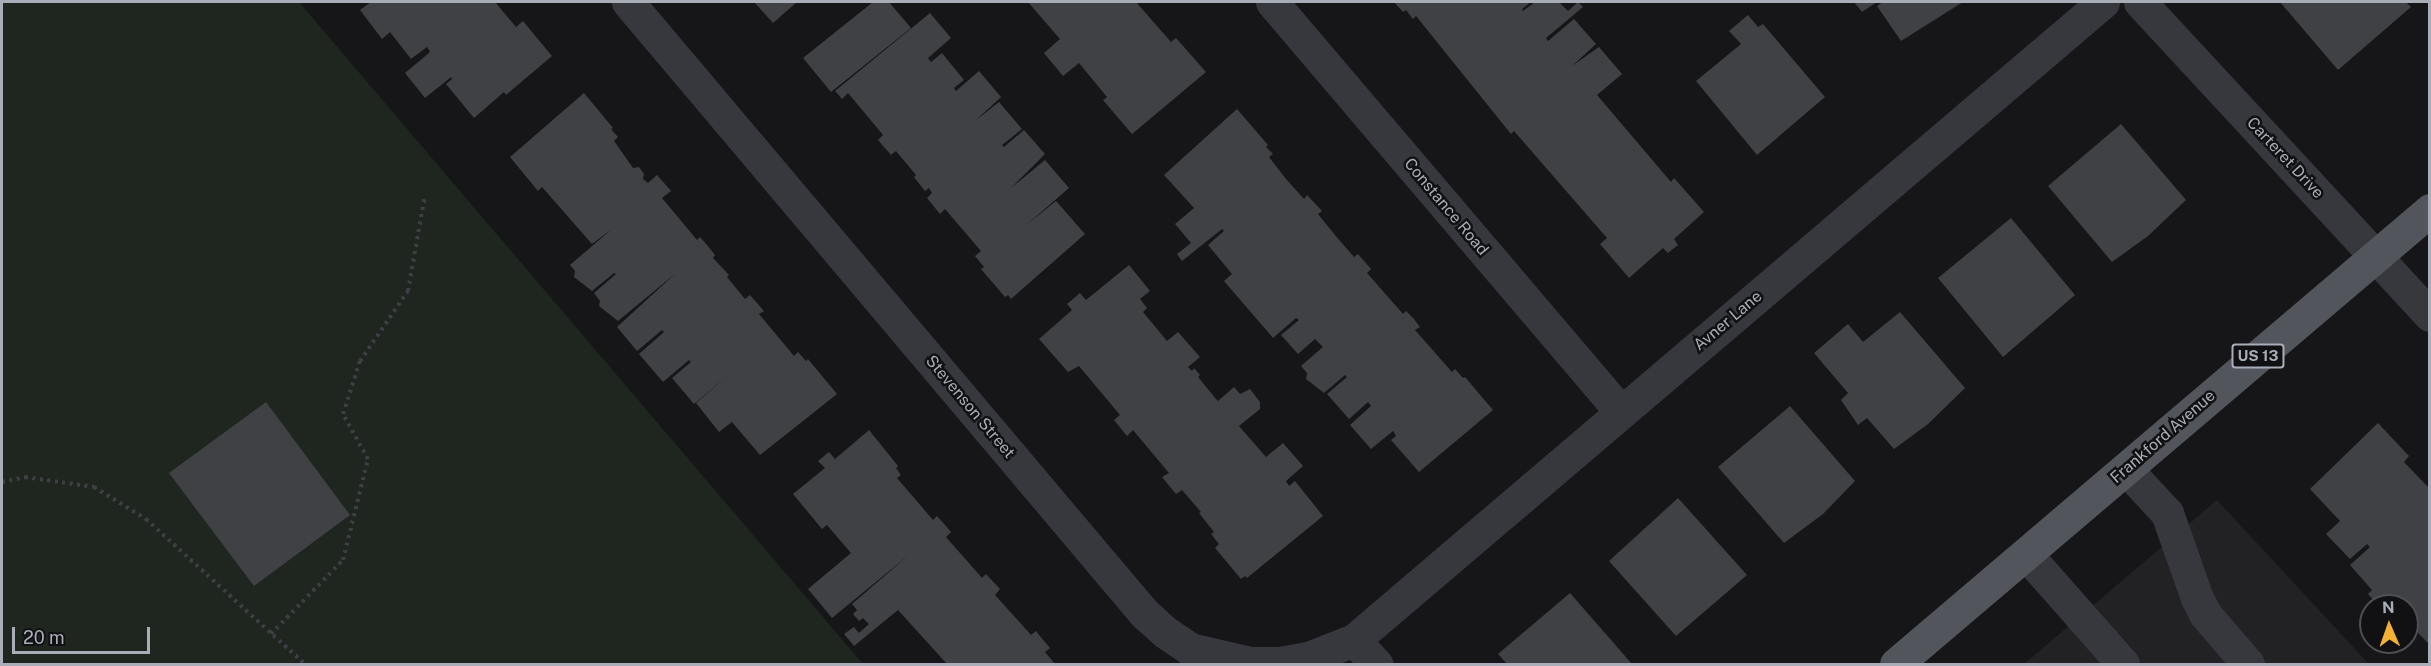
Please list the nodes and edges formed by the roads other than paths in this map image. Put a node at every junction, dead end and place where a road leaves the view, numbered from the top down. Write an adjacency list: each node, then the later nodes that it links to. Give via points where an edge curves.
1 (628, 2): 11 (street, Stevenson Street, via 1144,613 1165,632 1190,649 1250,663 1308,658)
2 (1272, 2): 8 (street, Constance Road)
3 (2103, 2): 8 (street, Avner Lane)
4 (2140, 2): 6 (street, Carteret Drive)
5 (2430, 210): 6 (main road, Frankford Avenue / US 13)
6 (2376, 257): 7 (street, Carteret Drive); 9 (main road, Frankford Avenue / US 13)
7 (2430, 315)
8 (1621, 412): 11 (street, Avner Lane)
9 (2126, 469): 10 (main road, Frankford Avenue / US 13); 15 (street, via 2167,513 2205,614)
10 (2026, 554): 13 (main road, Frankford Avenue / US 13); 14 (street)
11 (1354, 640): 12 (street)
12 (1376, 664)
13 (1896, 664)
14 (2123, 664)
15 (2248, 664)

